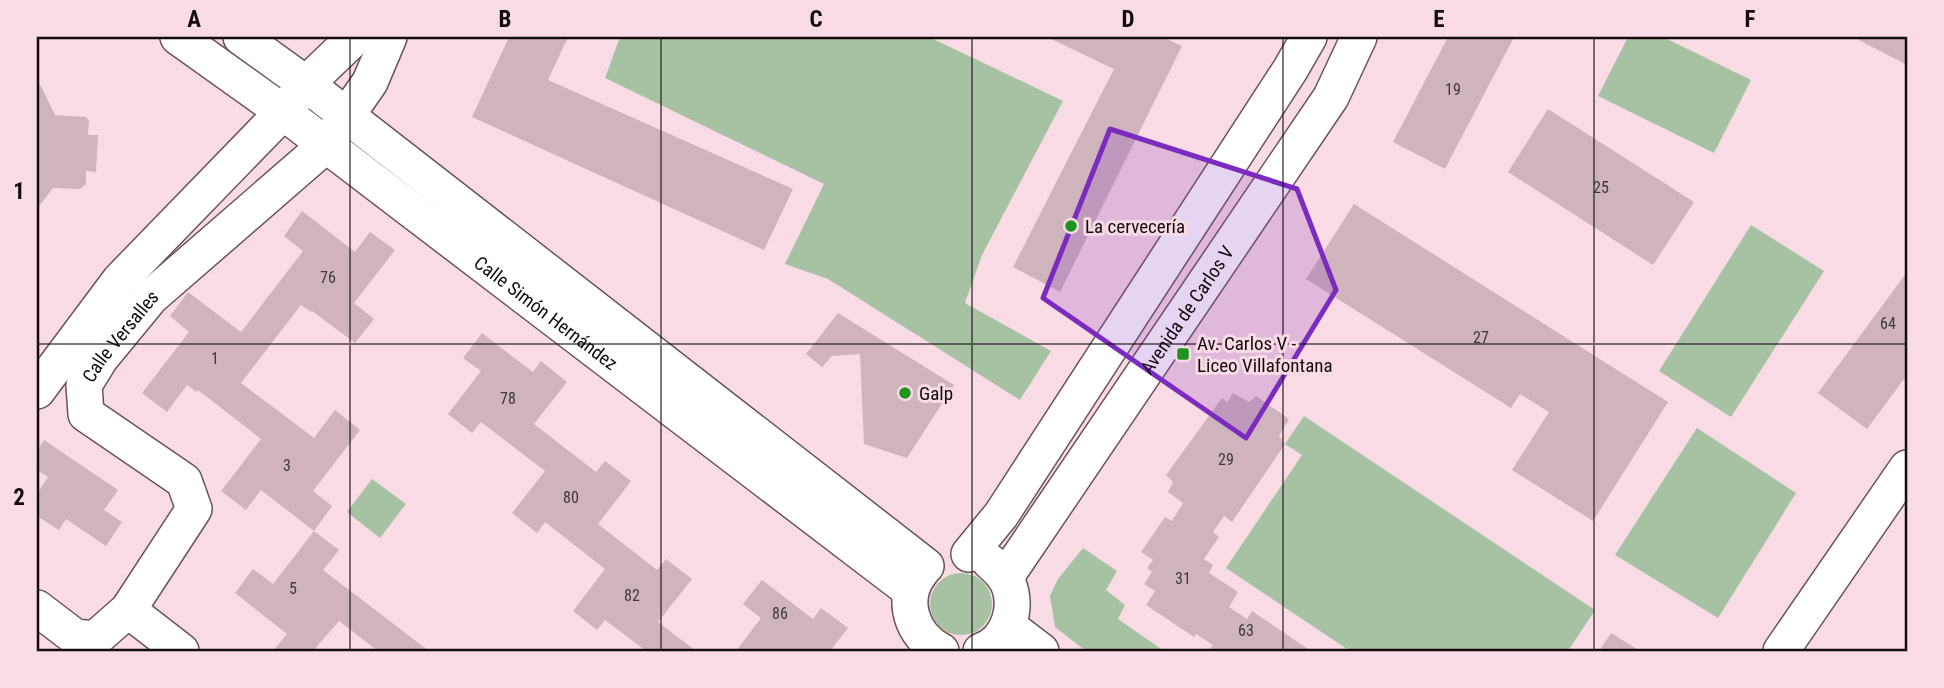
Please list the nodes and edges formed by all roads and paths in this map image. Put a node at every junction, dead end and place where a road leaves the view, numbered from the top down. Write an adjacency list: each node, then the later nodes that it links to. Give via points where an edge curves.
1 (178, 37): 8 (street, Calle Simón Hernández)
2 (241, 37): 7 (street, Calle Simón Hernández)
3 (355, 37): 7 (street, Calle Versalles)
4 (389, 37): 9 (street, Calle Versalles, via 370,82)
5 (1359, 37): 15 (street, Avenida de Carlos V, via 1331,97)
6 (1300, 40): 13 (street, via 1001,515)
7 (306, 84): 8 (street, Calle Versalles); 9 (street, Calle Simón Hernández)
8 (283, 112): 10 (street, Calle Simón Hernández); 11 (street, Calle Versalles, via 120,280)
9 (346, 117): 10 (street, Calle Versalles); 14 (street, Calle Simón Hernández)
10 (326, 145): 14 (street, Calle Simón Hernández); 17 (street, Calle Versalles, via 151,297 84,385 86,414 184,481 194,509)
11 (37, 391)
12 (1907, 468): 22 (street)
13 (969, 554): 14 (street, via 939,558); 15 (street, via 990,562)
14 (919, 578): 18 (street, via 910,610)
15 (1005, 578): 19 (street, via 1012,593 1012,610)
16 (37, 608): 17 (street, Calle Versalles, via 75,637 95,639)
17 (128, 610): 20 (street)
18 (921, 644)
19 (991, 644): 21 (street)
20 (181, 651)
21 (1041, 651)
22 (1782, 651)

